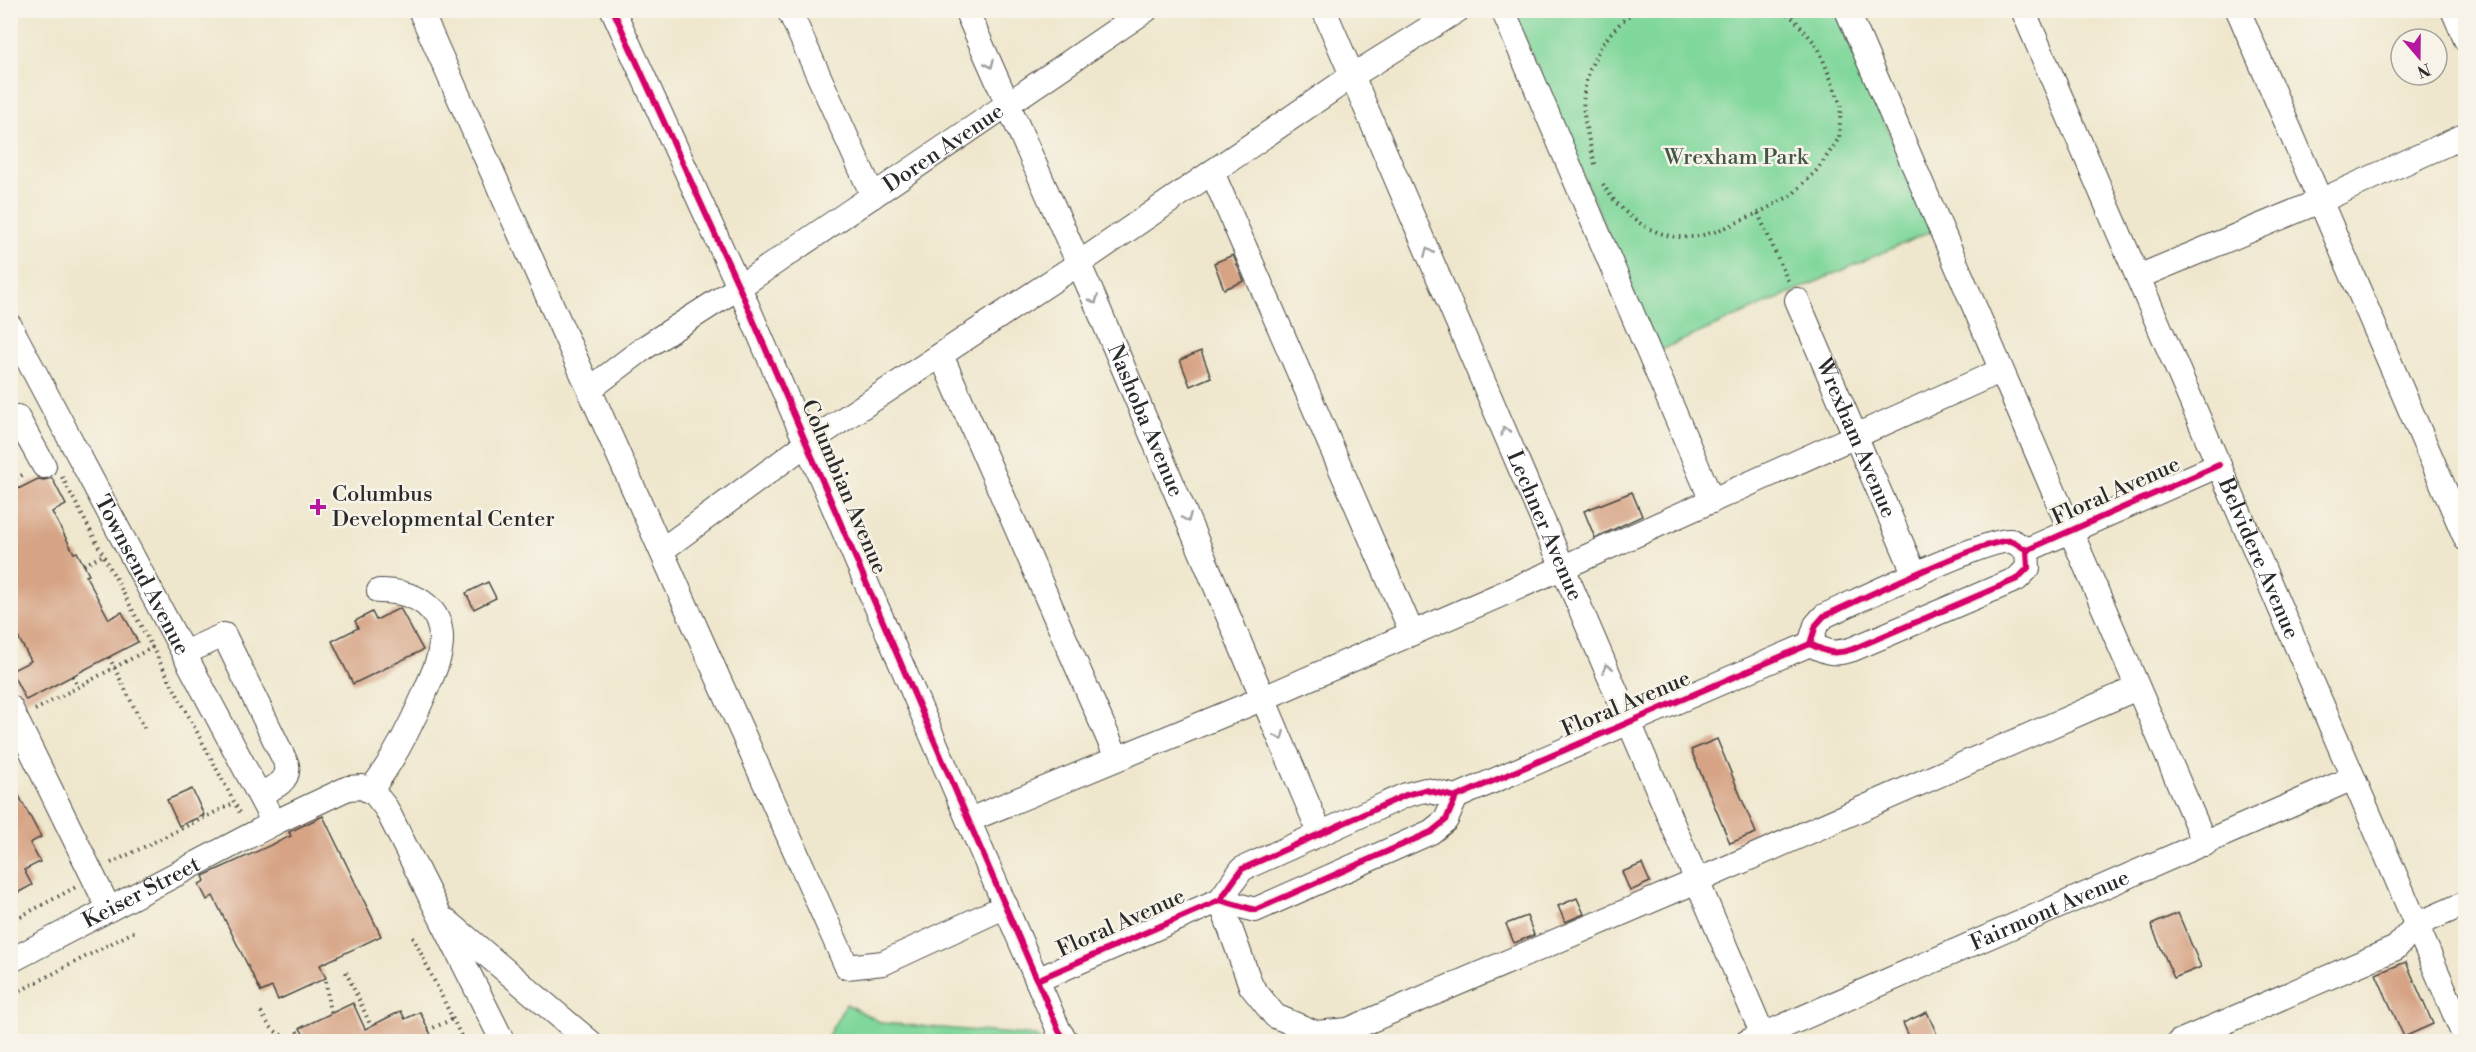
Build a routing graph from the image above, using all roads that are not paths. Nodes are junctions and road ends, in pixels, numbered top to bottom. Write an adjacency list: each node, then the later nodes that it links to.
1 (420, 10): 27 (street)
2 (613, 10): 22 (street, Columbian Avenue)
3 (789, 10): 18 (street)
4 (966, 10): 15 (street, Nashoba Avenue, one-way to 15)
5 (1146, 10): 15 (street, Doren Avenue)
6 (1324, 10): 14 (street, Lechner Avenue)
7 (1458, 10): 14 (street)
8 (1503, 10): 34 (street)
9 (1847, 10): 26 (street)
10 (2023, 10): 21 (street, Belvidere Avenue)
11 (2238, 10): 19 (street)
12 (2453, 10): 13 (street)
13 (2466, 40)
14 (1352, 76): 17 (street); 39 (street, Lechner Avenue, one-way to 14)
15 (1008, 104): 18 (street, Doren Avenue); 20 (street, Nashoba Avenue)
16 (2466, 135): 19 (street)
17 (1212, 172): 20 (street); 42 (street)
18 (873, 196): 22 (street, Doren Avenue)
19 (2320, 201): 21 (street); 36 (street)
20 (1078, 264): 25 (street); 46 (street, Nashoba Avenue, one-way to 46)
21 (2138, 277): 32 (street, Belvidere Avenue)
22 (739, 287): 27 (street, Doren Avenue); 31 (street, Columbian Avenue)
23 (1797, 300): 30 (street, Wrexham Avenue)
24 (10, 326): 28 (street, Townsend Avenue)
25 (941, 355): 31 (street); 49 (street)
26 (2000, 371): 30 (street); 35 (street)
27 (590, 389): 37 (street)
28 (49, 399): 29 (street); 43 (street, Townsend Avenue)
29 (18, 417): 33 (street)
30 (1855, 436): 34 (street); 40 (street, Wrexham Avenue)
31 (806, 444): 37 (street); 54 (street, Columbian Avenue)
32 (2219, 465): 35 (street, Floral Avenue); 50 (street, Belvidere Avenue)
33 (51, 468)
34 (1712, 501): 39 (street)
35 (2069, 532): 38 (street, Floral Avenue); 45 (street)
36 (2466, 539)
37 (662, 549): 61 (street)
38 (2027, 550): 40 (street); 44 (street)
39 (1564, 567): 42 (street); 48 (street, Lechner Avenue, one-way to 39)
40 (1915, 575): 44 (street)
41 (379, 591): 51 (street)
42 (1412, 633): 46 (street)
43 (179, 644): 52 (street, Townsend Avenue); 52 (street)
44 (1810, 644): 48 (street, Floral Avenue)
45 (2137, 688): 57 (street); 58 (street)
46 (1264, 698): 49 (street); 56 (street, Nashoba Avenue, one-way to 56)
47 (20, 710): 62 (street)
48 (1630, 722): 53 (street, Floral Avenue); 58 (street, Lechner Avenue)
49 (1118, 758): 54 (street)
50 (2352, 778): 57 (street, Fairmont Avenue); 64 (street, Belvidere Avenue)
51 (370, 791): 55 (street, Keiser Street); 63 (street)
52 (259, 794): 55 (street, Townsend Avenue)
53 (1456, 797): 56 (street, Floral Avenue); 59 (street, Floral Avenue)
54 (969, 820): 61 (street, Columbian Avenue)
55 (274, 823): 62 (street, Keiser Street)
56 (1320, 833): 59 (street, Floral Avenue)
57 (2205, 844): 67 (street, Fairmont Avenue)
58 (1697, 881): 59 (street); 67 (street, Lechner Avenue)
59 (1220, 900): 66 (street, Floral Avenue)
60 (2466, 903): 64 (street)
61 (1006, 906): 66 (street, Columbian Avenue)
62 (109, 909): 65 (street, Keiser Street)
63 (439, 914): 69 (street); 70 (street)
64 (2416, 925): 68 (street, Belvidere Avenue); 72 (street)
65 (10, 961)
66 (1037, 980): 71 (street)
67 (1759, 1039)
68 (2466, 1040)
69 (503, 1041)
70 (590, 1041)
71 (1067, 1041)
72 (2179, 1041)

